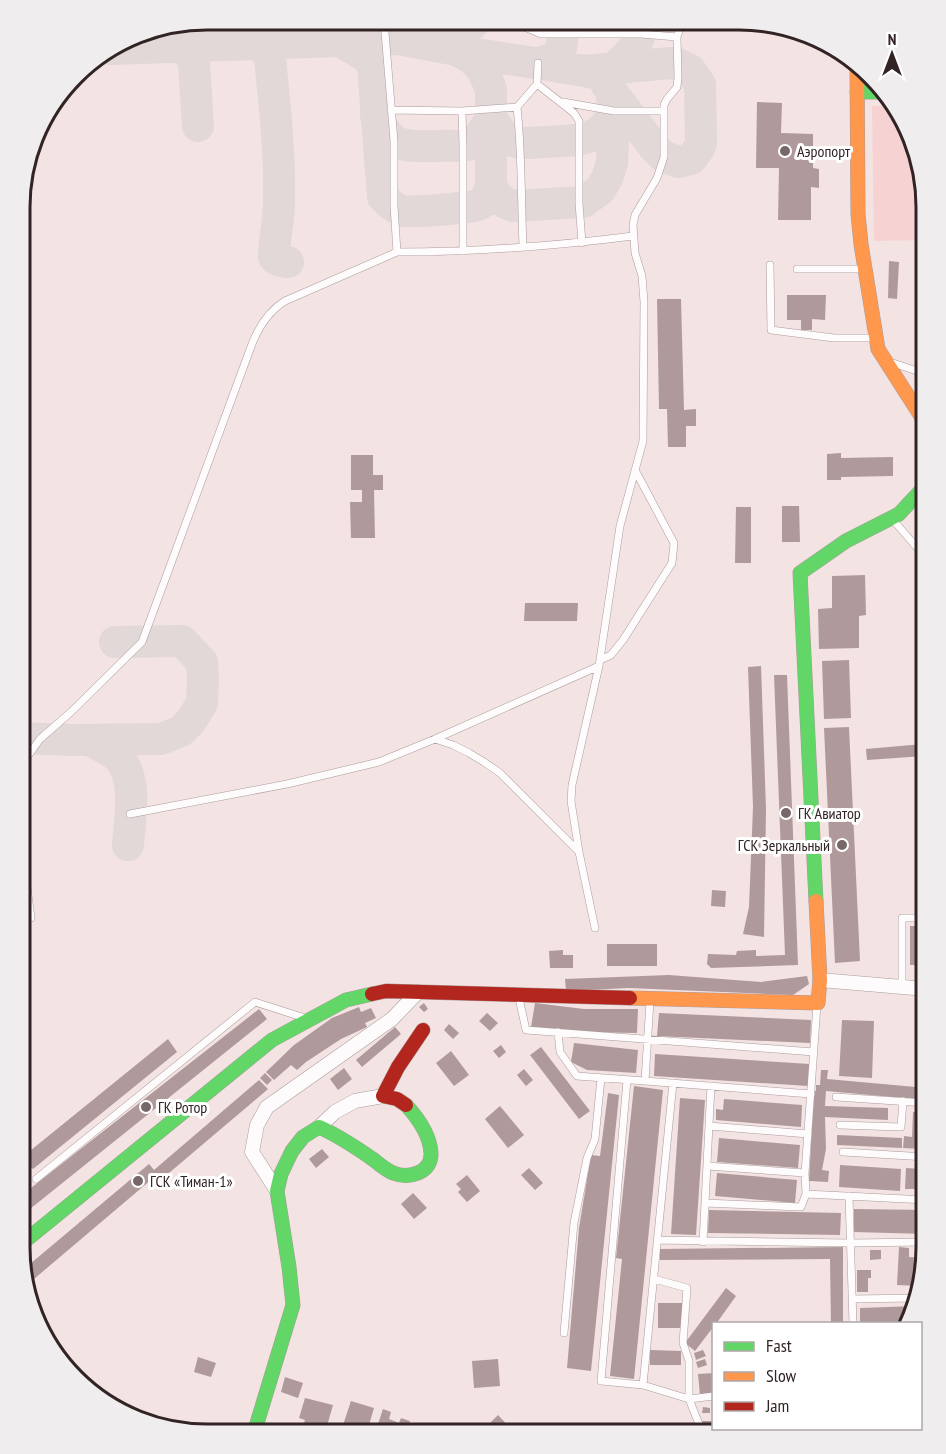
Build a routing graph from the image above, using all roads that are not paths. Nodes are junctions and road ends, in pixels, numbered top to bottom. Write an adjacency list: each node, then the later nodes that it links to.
1 (385, 30): 14 (lane)
2 (532, 30): 5 (lane)
3 (602, 30): 5 (lane)
4 (679, 30): 6 (lane)
5 (602, 34): 6 (lane)
6 (677, 37): 16 (lane)
7 (538, 63): 9 (lane)
8 (859, 77): 10 (street)
9 (537, 84): 12 (lane); 13 (lane)
10 (860, 86): 11 (street); 24 (street)
11 (870, 89)
12 (560, 101): 16 (lane); 18 (lane)
13 (517, 107): 15 (lane); 19 (lane)
14 (392, 110): 15 (lane); 21 (lane)
15 (462, 111): 20 (lane)
16 (664, 111): 17 (lane)
17 (633, 236): 18 (lane); 29 (lane)
18 (582, 243): 19 (lane)
19 (523, 247): 20 (lane)
20 (463, 251): 21 (lane)
21 (397, 252): 35 (lane)
22 (770, 265): 25 (lane)
23 (797, 269): 24 (lane)
24 (865, 269): 25 (street)
25 (876, 338): 26 (street)
26 (885, 360): 27 (lane); 28 (street)
27 (916, 371)
28 (916, 408)
29 (635, 470): 33 (lane); 33 (lane)
30 (916, 497): 31 (street)
31 (892, 518): 32 (lane); 42 (street)
32 (916, 546)
33 (599, 663): 34 (lane); 37 (lane)
34 (435, 739): 36 (lane); 37 (lane)
35 (30, 753)
36 (130, 814)
37 (579, 852): 41 (lane)
38 (30, 910): 39 (lane)
39 (31, 918)
40 (916, 918): 43 (lane)
41 (594, 928)
42 (820, 980): 43 (street); 48 (street)
43 (902, 987): 44 (street)
44 (916, 988)
45 (418, 992): 46 (street); 49 (street); 73 (street)
46 (519, 995): 47 (street); 51 (lane)
47 (650, 998): 48 (street); 52 (lane)
48 (818, 1003): 53 (lane)
49 (311, 1019): 72 (lane); 78 (street)
50 (423, 1030): 60 (street)
51 (558, 1032): 52 (lane); 54 (lane)
52 (647, 1039): 53 (lane); 56 (lane)
53 (814, 1052): 59 (lane)
54 (601, 1078): 55 (lane); 87 (lane)
55 (627, 1080): 56 (lane); 88 (lane)
56 (645, 1081): 57 (lane)
57 (673, 1083): 58 (lane); 79 (lane)
58 (711, 1086): 59 (lane); 65 (lane)
59 (811, 1094): 67 (lane)
60 (383, 1096): 66 (street); 66 (street)
61 (836, 1096): 62 (lane)
62 (903, 1101): 63 (lane); 64 (lane)
63 (916, 1102)
64 (840, 1125)
65 (709, 1126): 67 (lane); 70 (lane)
66 (319, 1127): 73 (street)
67 (808, 1134): 71 (lane)
68 (843, 1152): 69 (lane)
69 (916, 1156)
70 (707, 1166): 71 (lane); 77 (lane)
71 (805, 1173): 74 (lane)
72 (36, 1179)
73 (277, 1191): 91 (street)
74 (806, 1194): 75 (lane); 77 (lane)
75 (849, 1196): 76 (lane); 82 (lane)
76 (916, 1199)
77 (705, 1203): 80 (lane)
78 (30, 1237)
79 (657, 1240): 80 (lane); 83 (lane)
80 (703, 1242): 82 (lane)
81 (916, 1242): 82 (lane)
82 (850, 1243): 85 (lane)
83 (654, 1279): 88 (lane); 90 (lane)
84 (908, 1298): 85 (lane)
85 (852, 1299): 86 (lane)
86 (853, 1322)
87 (564, 1333)
88 (643, 1385): 90 (lane)
89 (712, 1396): 90 (lane)
90 (689, 1399): 92 (lane)
91 (257, 1424)
92 (699, 1424)

